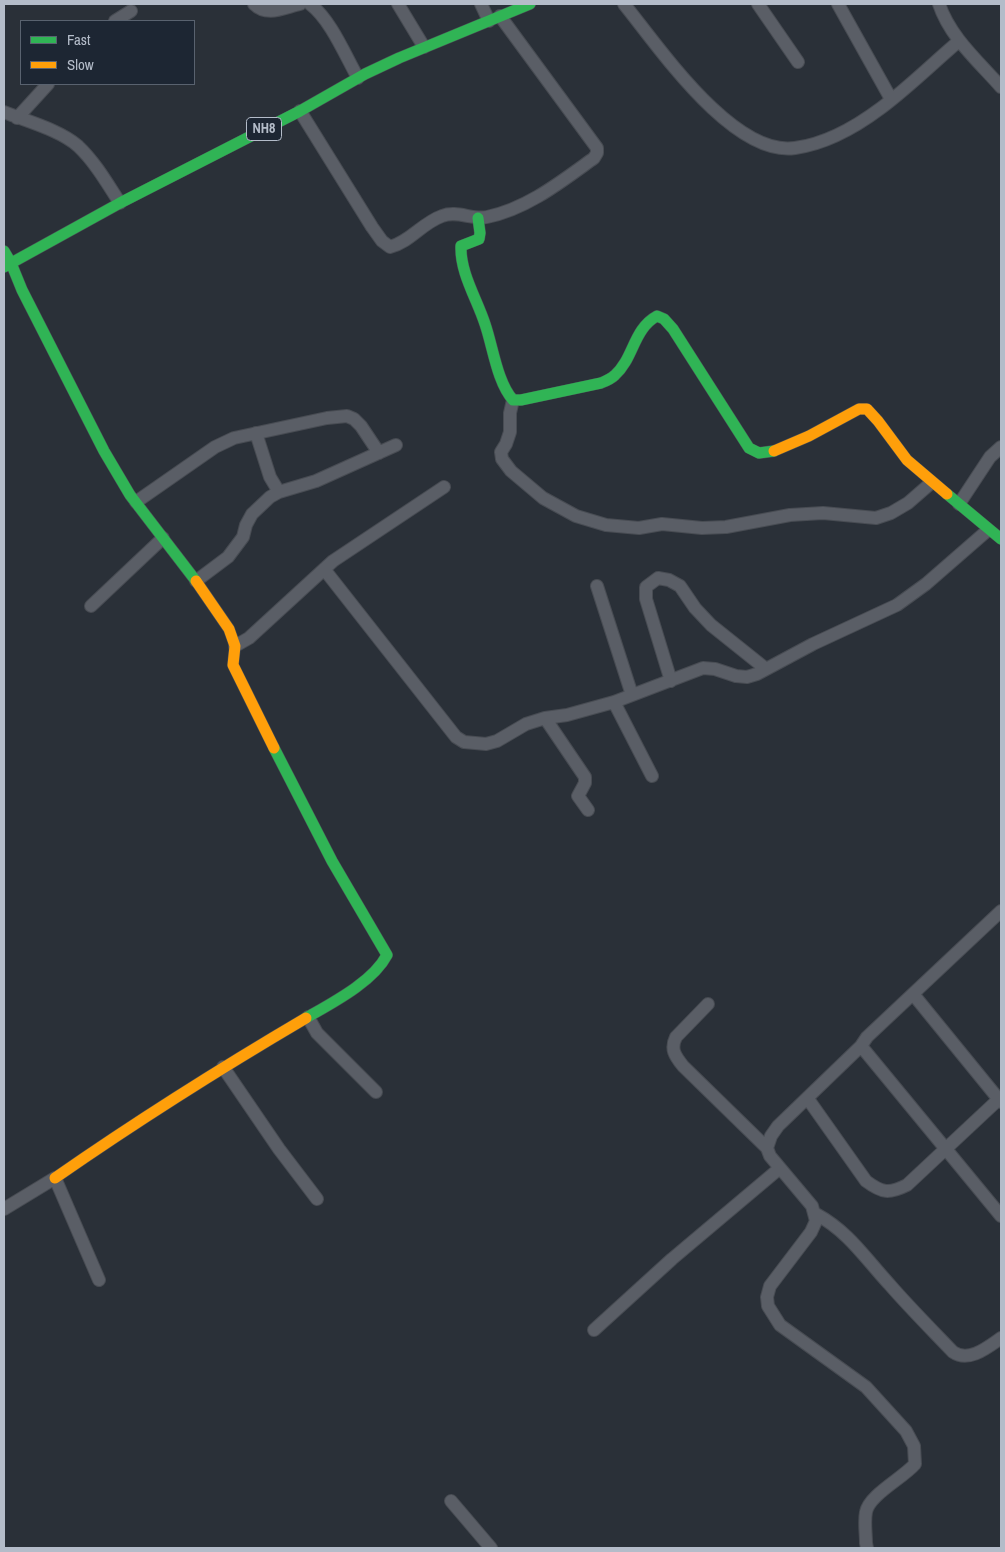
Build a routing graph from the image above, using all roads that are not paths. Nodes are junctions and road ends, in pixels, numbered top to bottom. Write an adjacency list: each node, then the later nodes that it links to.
1 (254, 4): 2 (street)
2 (300, 4)
3 (310, 4): 17 (street)
4 (398, 4): 15 (street)
5 (481, 4): 12 (street)
6 (530, 4): 12 (main road, NH8)
7 (624, 4): 20 (street)
8 (758, 4): 16 (street)
9 (838, 4): 20 (street)
10 (939, 4): 14 (street)
11 (131, 11): 13 (street)
12 (495, 18): 15 (main road, NH8); 25 (street)
13 (118, 20)
14 (959, 42): 19 (street); 20 (street)
15 (424, 47): 17 (main road, NH8)
16 (798, 62)
17 (358, 78): 21 (main road, NH8)
18 (47, 85): 23 (street)
19 (1001, 87)
20 (892, 99)
21 (300, 110): 24 (main road, NH8); 25 (street)
22 (4, 112): 23 (street)
23 (18, 118): 24 (street)
24 (120, 203): 27 (main road, NH8)
25 (478, 218): 28 (main road)
26 (4, 251): 27 (main road)
27 (8, 265): 36 (main road)
28 (513, 400): 33 (street); 33 (main road)
29 (256, 433): 32 (street); 35 (street); 36 (street)
30 (396, 446): 32 (street)
31 (1001, 447): 37 (street)
32 (378, 453): 35 (street)
33 (931, 483): 37 (main road)
34 (444, 487): 41 (street)
35 (279, 492): 42 (street)
36 (136, 502): 39 (main road)
37 (959, 504): 38 (main road)
38 (988, 530): 40 (main road); 46 (street)
39 (163, 538): 42 (main road); 44 (street)
40 (1001, 538)
41 (324, 569): 45 (street); 50 (street)
42 (196, 581): 45 (main road)
43 (597, 586): 48 (street)
44 (91, 606)
45 (235, 646): 56 (main road)
46 (766, 669): 47 (street); 47 (street)
47 (671, 681): 48 (street)
48 (632, 695): 49 (street)
49 (614, 702): 50 (street); 51 (street)
50 (545, 718): 52 (street)
51 (652, 776)
52 (588, 810)
53 (1001, 911): 54 (street)
54 (913, 994): 57 (street); 61 (street)
55 (708, 1004): 62 (street)
56 (308, 1017): 58 (main road); 59 (street)
57 (861, 1046): 60 (street); 63 (street)
58 (222, 1067): 65 (main road); 66 (street)
59 (376, 1092)
60 (808, 1099): 62 (street); 63 (street)
61 (1000, 1101): 63 (street)
62 (767, 1148): 64 (street)
63 (946, 1148): 69 (street)
64 (780, 1168): 68 (street); 71 (street)
65 (55, 1178): 67 (street); 70 (street)
66 (317, 1198)
67 (4, 1209)
68 (816, 1214): 72 (street); 75 (street)
69 (1001, 1216)
70 (99, 1280)
71 (594, 1330)
72 (1001, 1338)
73 (451, 1501): 74 (street)
74 (491, 1548)
75 (868, 1548)

